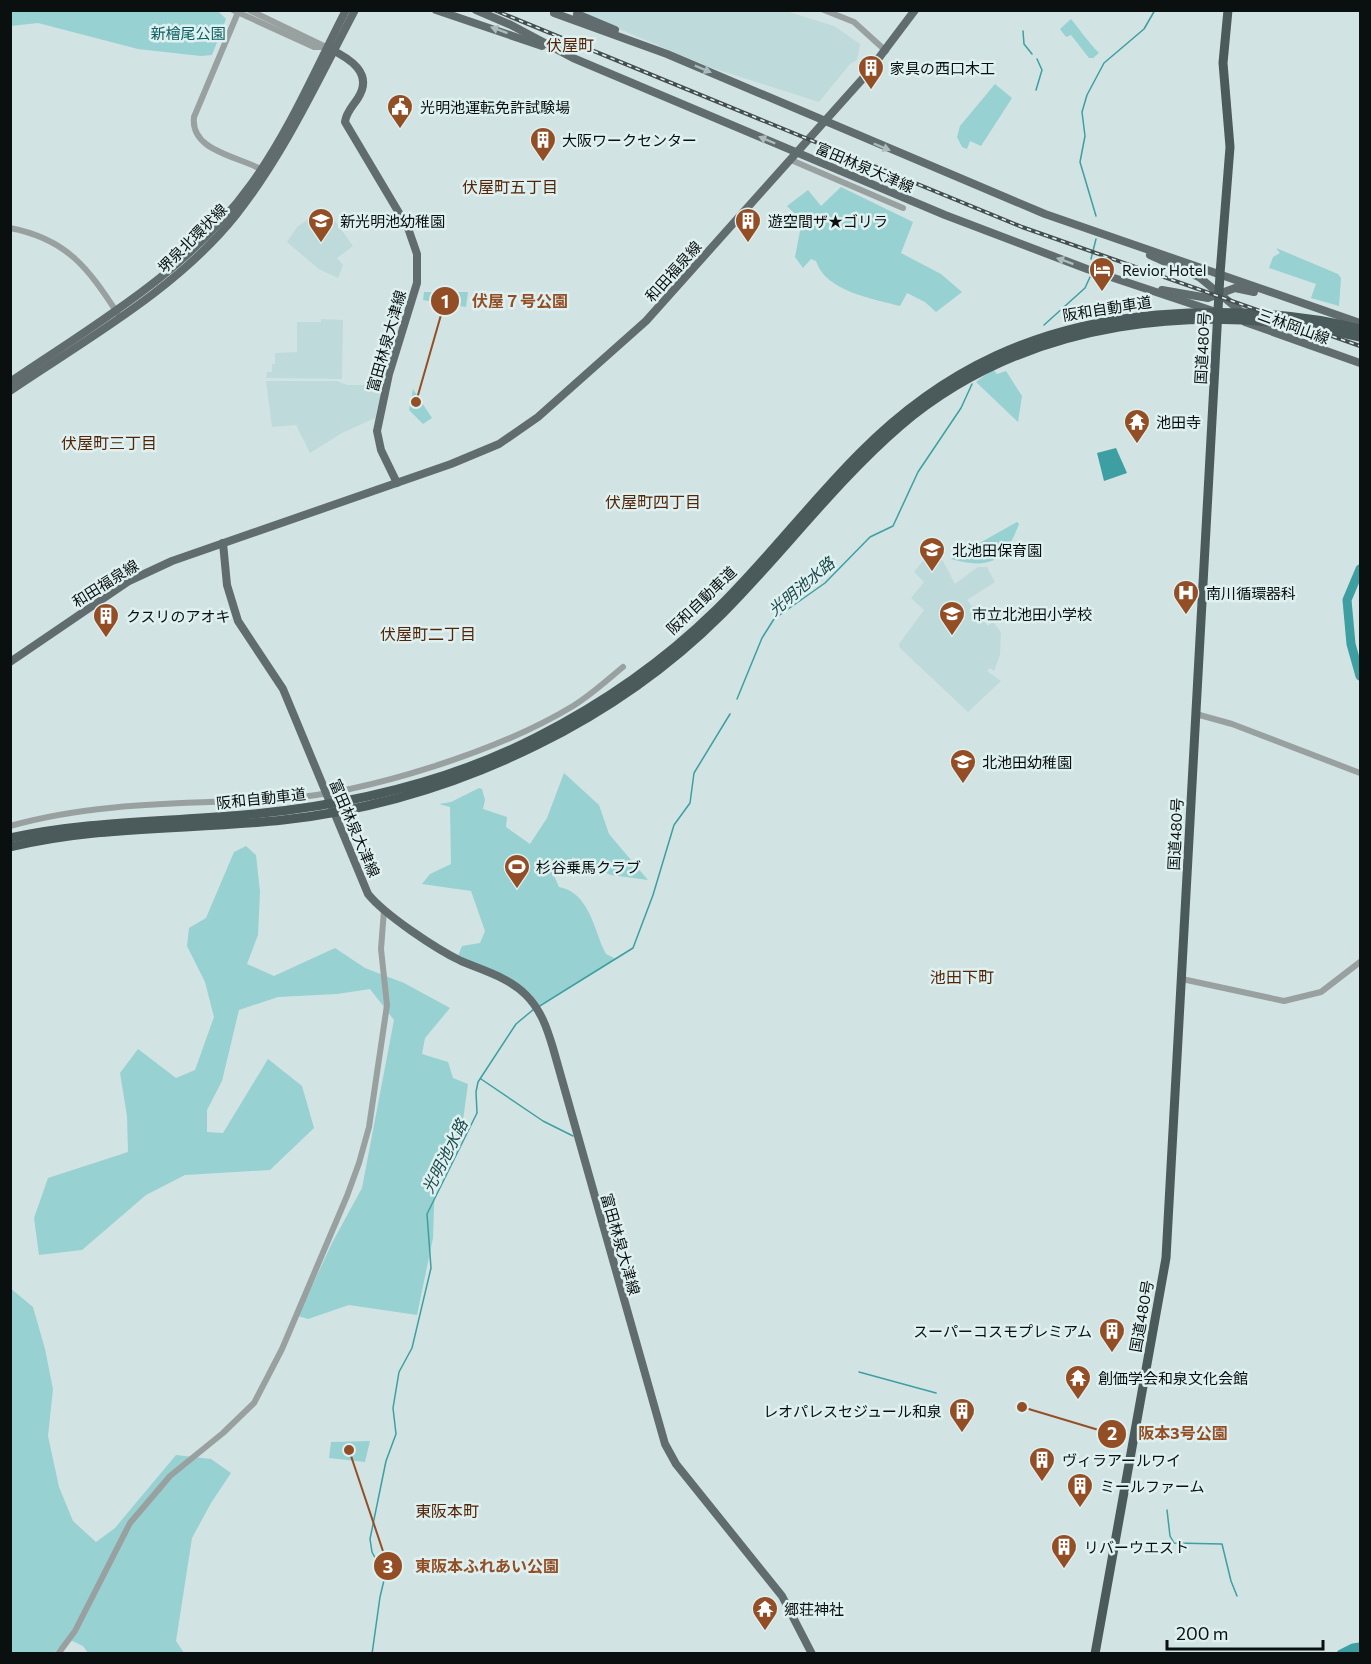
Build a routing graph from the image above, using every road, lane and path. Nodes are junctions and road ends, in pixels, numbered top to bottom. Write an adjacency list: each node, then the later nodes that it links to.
1 (249, 10): 12 (street)
2 (346, 10): 12 (main road)
3 (355, 10): 12 (main road)
4 (436, 10): 15 (main road, one-way to 4)
5 (476, 10): 15 (main road, 富田林泉大津線)
6 (824, 10): 13 (street)
7 (915, 10): 13 (main road, 和田福泉線)
8 (1228, 10): 22 (highway, 国道480号)
9 (237, 12): 12 (street); 17 (street)
10 (554, 13): 14 (main road, 富田林泉大津線)
11 (577, 14): 14 (main road)
12 (330, 49): 17 (main road, 堺泉北環状線); 38 (main road, 富田林泉大津線)
13 (886, 51): 16 (main road, 和田福泉線)
14 (668, 54): 20 (main road, 富田林泉大津線, one-way to 20)
15 (573, 58): 21 (main road, 富田林泉大津線, one-way to 15)
16 (792, 159): 18 (street); 38 (main road, 和田福泉線)
17 (264, 171): 27 (main road, 堺泉北環状線)
18 (903, 208)
19 (10, 228): 27 (street)
20 (1145, 250): 22 (main road, 富田林泉大津線); 24 (main road)
21 (1094, 271): 23 (main road); 26 (main road, 富田林泉大津線)
22 (1220, 274): 24 (highway, 国道480号); 25 (main road, 三林岡山線)
23 (1182, 294): 24 (main road); 26 (main road)
24 (1220, 295): 25 (main road); 26 (highway, 国道480号); 28 (main road)
25 (1307, 305): 29 (main road, 三林岡山線)
26 (1220, 310): 28 (main road); 32 (main road, 三林岡山線); 42 (highway, 国道480号)
27 (118, 314): 34 (main road, 堺泉北環状線); 36 (main road, 堺泉北環状線)
28 (1247, 316): 32 (main road)
29 (1360, 323)
30 (1360, 330): 35 (highway, 阪和自動車道)
31 (1360, 337): 35 (highway, 阪和自動車道)
32 (1334, 354): 33 (main road, 三林岡山線)
33 (1360, 363)
34 (10, 382)
35 (948, 385): 37 (highway, 阪和自動車道)
36 (10, 391)
37 (890, 430): 46 (highway, 阪和自動車道); 47 (highway, 阪和自動車道)
38 (397, 483): 39 (main road)
39 (223, 543): 40 (main road, 和田福泉線); 44 (main road, 富田林泉大津線)
40 (10, 662)
41 (623, 667): 44 (street)
42 (1196, 714): 43 (street); 50 (highway, 国道480号)
43 (1360, 772)
44 (326, 796): 45 (street); 48 (main road, 富田林泉大津線)
45 (10, 826)
46 (10, 838)
47 (10, 847)
48 (384, 910): 51 (street); 52 (main road, 富田林泉大津線)
49 (1360, 962): 50 (street)
50 (1182, 979): 53 (highway, 国道480号)
51 (58, 1653)
52 (812, 1653)
53 (1095, 1653)

